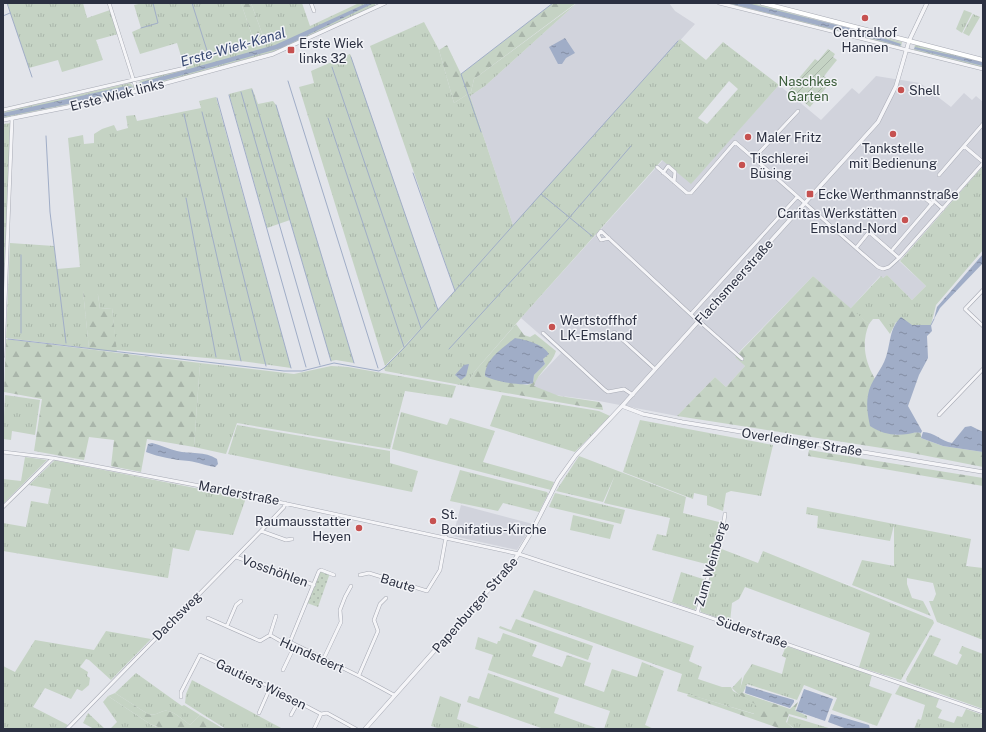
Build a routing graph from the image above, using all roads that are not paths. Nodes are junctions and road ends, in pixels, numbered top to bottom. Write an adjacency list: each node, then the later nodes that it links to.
1 (109, 3): 13 (street)
2 (311, 3): 8 (street)
3 (385, 3): 7 (street, Erste Wiek links)
4 (720, 3): 9 (street)
5 (762, 3): 9 (main road)
6 (928, 3): 9 (street, Flachsmeerstraße)
7 (380, 4): 14 (street, Erste Wiek links)
8 (314, 11)
9 (908, 46): 10 (main road); 12 (street); 28 (street, Flachsmeerstraße)
10 (983, 60)
11 (185, 68): 13 (street)
12 (983, 69)
13 (133, 81): 14 (street); 15 (street)
14 (137, 90): 17 (street, Erste Wiek links)
15 (3, 110)
16 (798, 111): 21 (street)
17 (12, 118): 18 (street, Erste Wiek links); 40 (street)
18 (3, 120)
19 (983, 124): 20 (street)
20 (964, 146): 22 (street); 25 (street)
21 (754, 158): 26 (street); 27 (street)
22 (983, 163): 29 (street)
23 (657, 167): 24 (street)
24 (664, 173): 26 (street); 26 (street)
25 (939, 175)
26 (674, 182)
27 (797, 197): 28 (street); 35 (street, Flachsmeerstraße)
28 (805, 204): 31 (street); 36 (street, Flachsmeerstraße)
29 (943, 209): 32 (street); 33 (street)
30 (609, 238): 35 (street)
31 (856, 248): 33 (street); 33 (street)
32 (894, 249)
33 (899, 258)
34 (983, 290): 37 (street)
35 (691, 314): 36 (street)
36 (699, 321): 42 (street); 43 (street, Flachsmeerstraße)
37 (983, 326)
38 (614, 332): 43 (street)
39 (542, 333): 45 (street)
40 (4, 337): 41 (street)
41 (3, 356)
42 (742, 359)
43 (655, 369): 45 (street, Flachsmeerstraße)
44 (983, 369): 48 (street)
45 (632, 395): 46 (street, Flachsmeerstraße)
46 (622, 406): 47 (street, Flachsmeerstraße); 51 (street, Overledinger Straße)
47 (615, 414): 58 (street, Papenburger Straße)
48 (939, 415)
49 (3, 452): 50 (street, Marderstraße)
50 (53, 458): 52 (street, Marderstraße); 53 (street)
51 (983, 472)
52 (285, 503): 55 (street, Dachsweg); 56 (street, Marderstraße)
53 (3, 507)
54 (725, 514): 66 (street, Zum Weinberg)
55 (261, 531): 57 (street); 59 (street, Dachsweg)
56 (446, 538): 58 (street, Marderstraße); 61 (street, Baute)
57 (292, 539)
58 (519, 554): 66 (street, Süderstraße); 77 (street, Papenburger Straße)
59 (236, 557): 62 (street, Vosshöhlen); 84 (street, Dachsweg)
60 (334, 575): 62 (street)
61 (360, 575)
62 (314, 585): 71 (street)
63 (352, 586): 73 (street)
64 (386, 598): 75 (street)
65 (241, 601): 69 (street)
66 (697, 613): 80 (street, Süderstraße)
67 (276, 616): 70 (street)
68 (208, 618): 69 (street, Hundsteert)
69 (227, 626): 70 (street, Hundsteert)
70 (270, 635): 71 (street, Hundsteert)
71 (290, 642): 72 (street, Hundsteert)
72 (295, 645): 73 (street, Hundsteert); 74 (street)
73 (324, 658): 75 (street, Hundsteert)
74 (283, 670)
75 (359, 675): 77 (street, Hundsteert)
76 (270, 688): 78 (street, Gautiers Wiesen); 79 (street, Gautiers Wiesen); 81 (street)
77 (394, 695): 87 (street, Papenburger Straße)
78 (181, 697)
79 (298, 702): 82 (street, Gautiers Wiesen); 83 (street)
80 (983, 712)
81 (259, 713)
82 (321, 714): 85 (street, Gautiers Wiesen); 86 (street, Gautiers Wiesen)
83 (291, 715)
84 (67, 729)
85 (314, 729)
86 (356, 729)
87 (365, 729)

